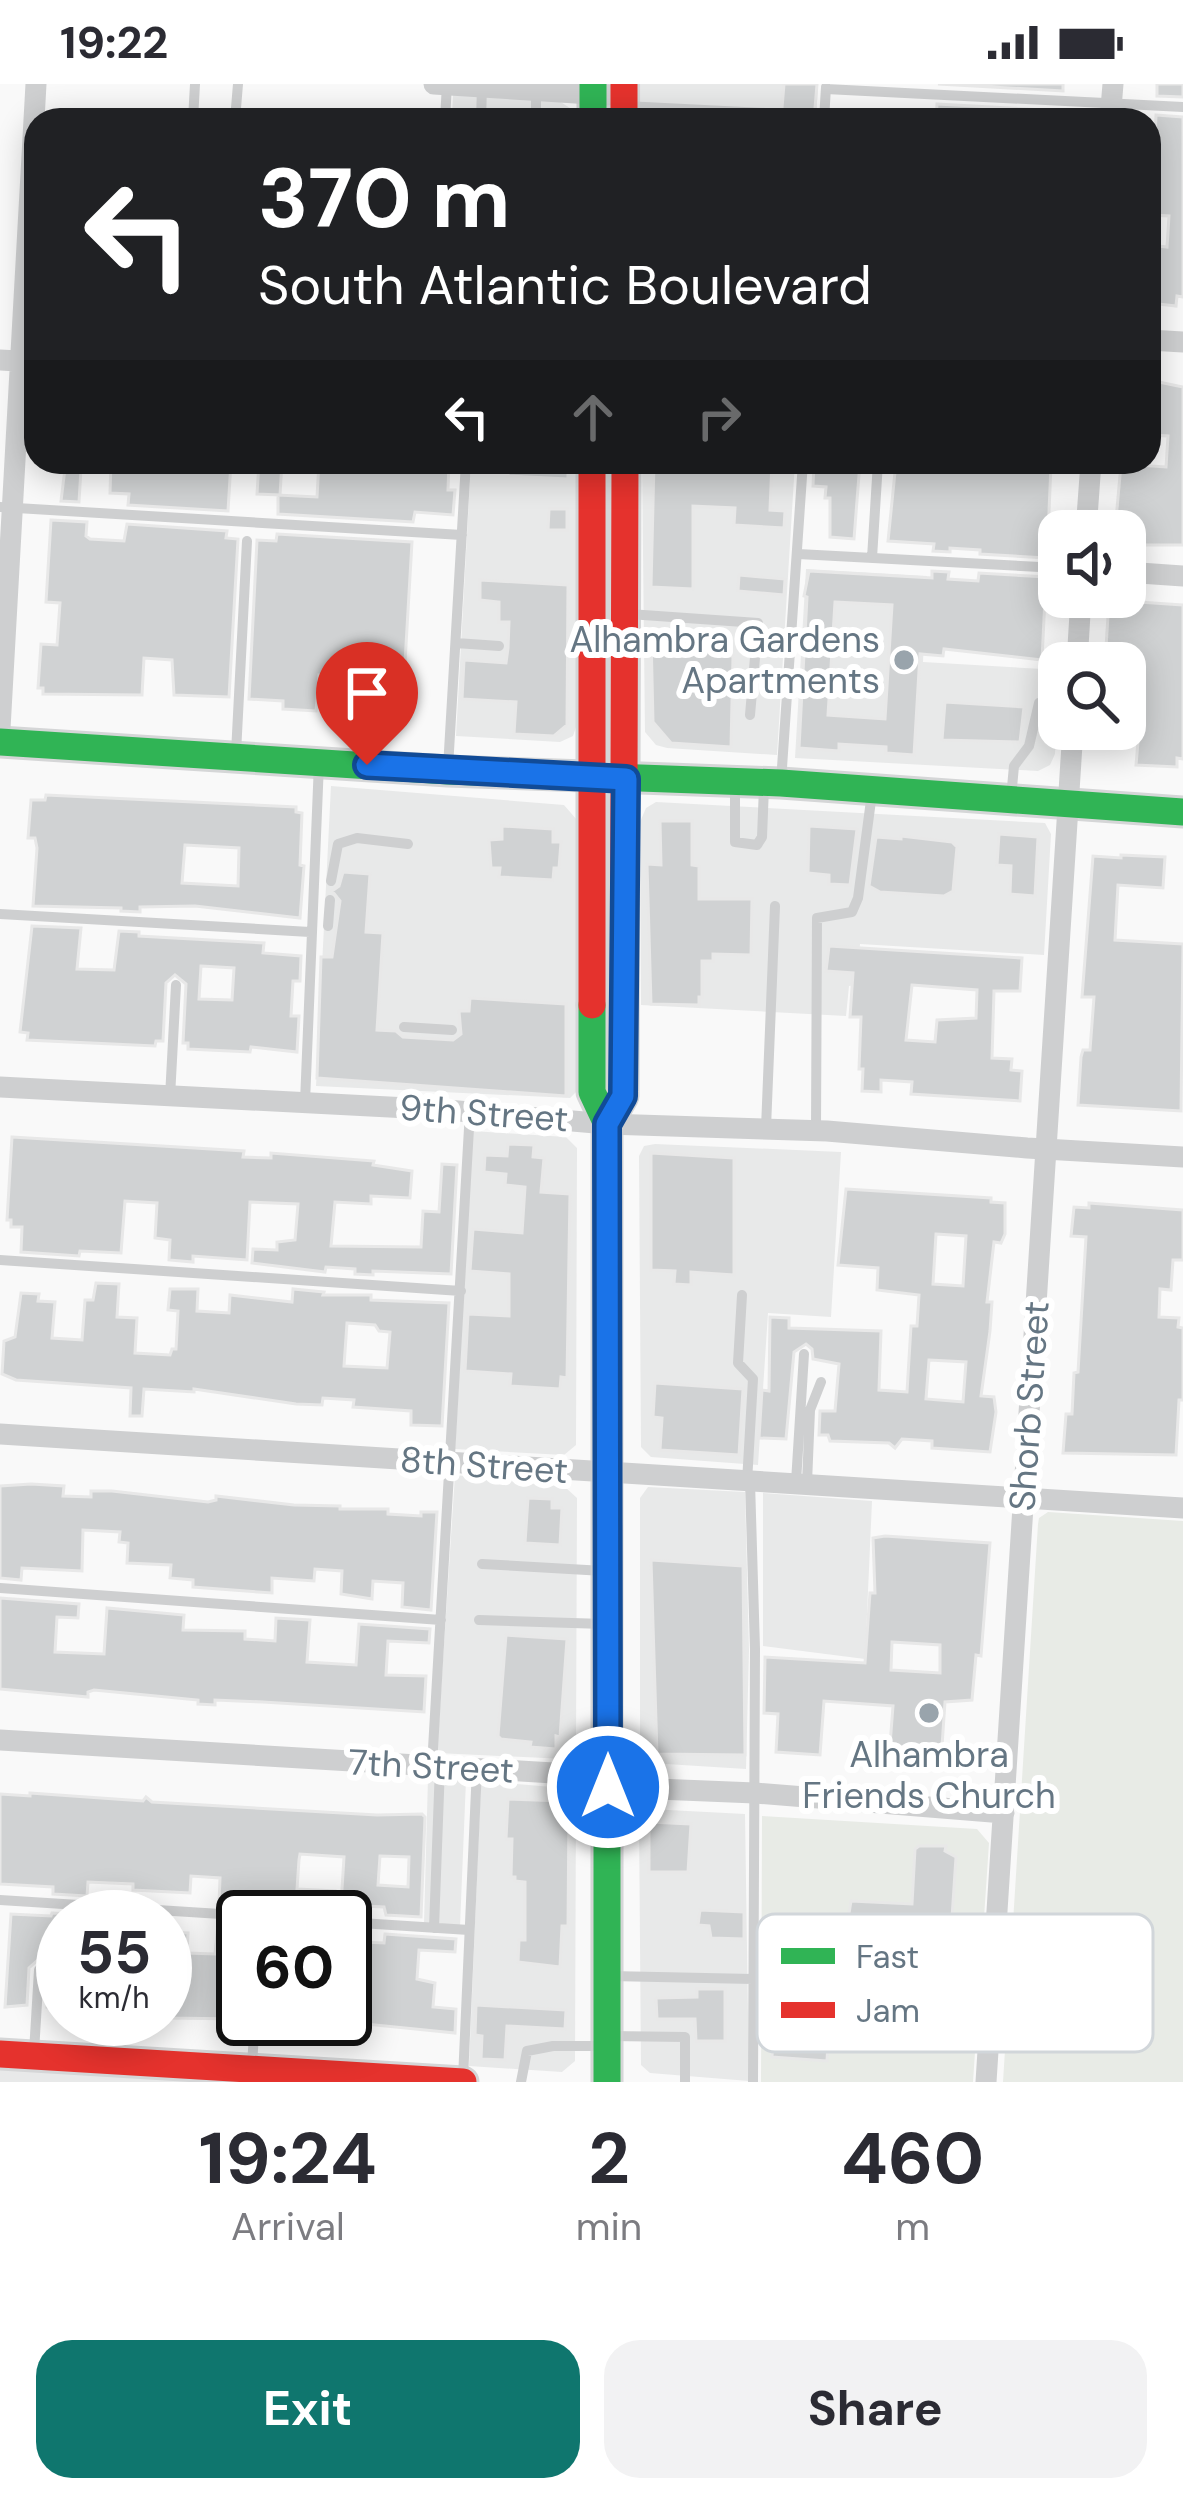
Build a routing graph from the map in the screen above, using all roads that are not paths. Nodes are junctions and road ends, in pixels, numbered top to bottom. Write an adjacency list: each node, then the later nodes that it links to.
1 (434, 84): 2 (street)
2 (447, 84): 3 (street)
3 (482, 86): 5 (street)
4 (826, 86): 8 (lane)
5 (536, 87): 6 (street)
6 (592, 99): 7 (street)
7 (624, 101): 10 (lane)
8 (1112, 102): 9 (lane)
9 (1183, 107)
10 (706, 108)
11 (24, 284): 12 (street)
12 (19, 361): 19 (street)
13 (465, 474): 21 (lane)
14 (592, 474): 39 (main road)
15 (625, 474): 28 (main road)
16 (802, 474): 23 (lane)
17 (877, 474): 24 (lane)
18 (1089, 474): 20 (street)
19 (6, 508): 21 (lane); 33 (street)
20 (1087, 510)
21 (462, 535): 29 (lane)
22 (247, 541): 36 (lane)
23 (798, 554): 24 (lane); 42 (lane)
24 (872, 558): 25 (lane)
25 (1038, 567)
26 (1146, 573): 27 (street)
27 (1183, 576)
28 (626, 614): 32 (lane); 40 (main road)
29 (456, 644): 30 (lane); 38 (lane)
30 (499, 646)
31 (1038, 705): 44 (lane)
32 (750, 715)
33 (0, 729)
34 (0, 742): 36 (main road)
35 (1071, 750): 45 (street, Shorb Street)
36 (236, 756): 37 (main road)
37 (319, 761): 38 (main road); 53 (lane)
38 (448, 771): 39 (main road)
39 (592, 778): 40 (main road); 61 (main road)
40 (626, 779): 41 (main road); 61 (main road)
41 (735, 783): 42 (main road); 42 (lane)
42 (772, 783): 43 (main road)
43 (872, 790): 44 (main road); 63 (lane)
44 (1010, 801): 45 (main road)
45 (1067, 805): 46 (main road); 64 (street, Shorb Street)
46 (1183, 812)
47 (408, 844): 48 (lane)
48 (331, 881)
49 (330, 900): 52 (lane)
50 (775, 906): 62 (lane)
51 (0, 914): 53 (lane)
52 (328, 926)
53 (310, 932): 59 (lane)
54 (176, 985): 58 (lane)
55 (404, 1027): 56 (lane)
56 (452, 1030)
57 (0, 1087): 58 (street, 9th Street)
58 (170, 1096): 59 (street, 9th Street)
59 (304, 1102): 60 (street, 9th Street)
60 (470, 1112): 61 (street, 9th Street); 67 (lane)
61 (607, 1124): 62 (street, 9th Street); 73 (main road)
62 (766, 1127): 63 (street, 9th Street)
63 (816, 1130): 64 (street, 9th Street)
64 (1046, 1149): 65 (street, 9th Street); 76 (street, Shorb Street)
65 (1183, 1157)
66 (0, 1260): 67 (lane)
67 (461, 1291): 72 (lane)
68 (742, 1295): 74 (lane)
69 (804, 1354): 75 (lane)
70 (821, 1382): 75 (lane)
71 (0, 1434): 72 (street, 8th Street)
72 (450, 1463): 73 (street, 8th Street); 81 (lane)
73 (607, 1472): 74 (street, 8th Street); 79 (main road)
74 (749, 1482): 75 (street, 8th Street); 88 (lane)
75 (801, 1483): 76 (street, 8th Street)
76 (1023, 1497): 77 (street, 8th Street); 89 (street, Shorb Street)
77 (1183, 1508)
78 (482, 1564): 79 (lane)
79 (607, 1571): 83 (main road)
80 (0, 1588): 81 (lane)
81 (441, 1620): 85 (lane)
82 (478, 1620): 83 (lane)
83 (608, 1624): 87 (main road)
84 (0, 1740): 85 (street, 7th Street)
85 (436, 1766): 86 (street, 7th Street); 94 (lane)
86 (477, 1768): 87 (street, 7th Street); 95 (lane)
87 (608, 1787): 88 (street, 7th Street); 96 (main road)
88 (755, 1793): 89 (street, 7th Street); 97 (lane)
89 (1004, 1814): 92 (street, Shorb Street)
90 (0, 1900): 91 (lane)
91 (216, 1914)
92 (997, 1914)
93 (372, 1924): 94 (lane)
94 (434, 1928): 95 (lane)
95 (470, 1930): 105 (lane)
96 (607, 1976): 97 (lane); 99 (main road)
97 (753, 1979): 109 (lane)
98 (36, 2022): 103 (lane)
99 (607, 2041): 106 (lane); 107 (main road); 108 (lane)
100 (253, 2046): 104 (lane)
101 (988, 2052): 110 (street, Shorb Street)
102 (0, 2054): 103 (main road)
103 (34, 2056): 104 (main road)
104 (251, 2068): 105 (main road)
105 (463, 2082)
106 (521, 2082)
107 (607, 2082)
108 (685, 2082)
109 (753, 2082)
110 (986, 2082)

